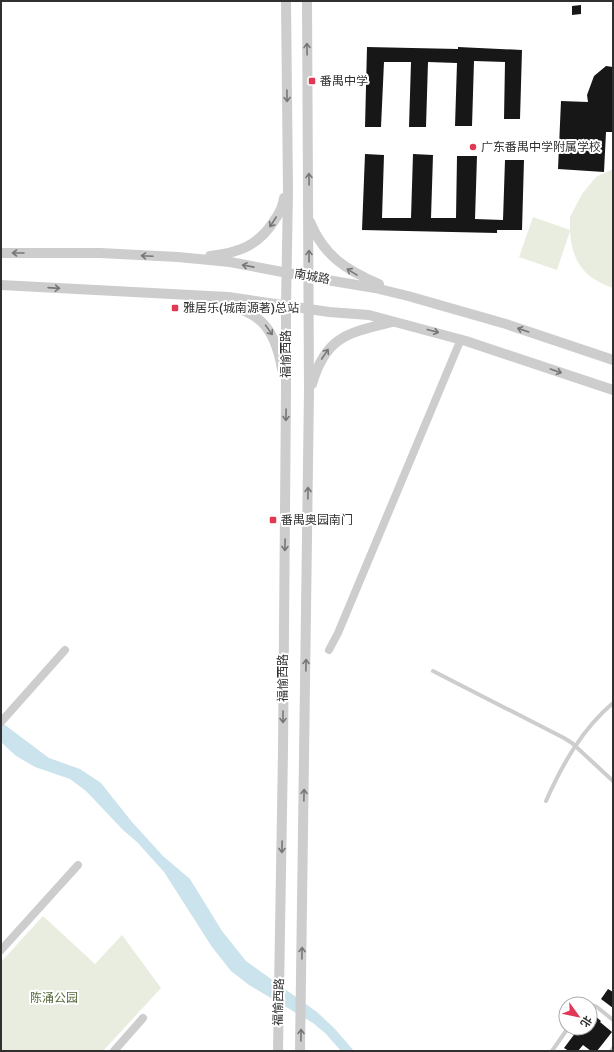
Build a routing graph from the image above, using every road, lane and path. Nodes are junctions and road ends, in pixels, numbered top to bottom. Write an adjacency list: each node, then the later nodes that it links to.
1 (286, 1): 3 (street, one-way to 3)
2 (307, 1): 4 (street, one-way to 2)
3 (288, 172): 6 (street, one-way to 6); 7 (street, 福愉西路)
4 (309, 218): 8 (street, 福愉西路, one-way to 4); 10 (street, one-way to 4)
5 (1, 253): 6 (street, 南城路, one-way to 5)
6 (186, 258): 7 (street, 南城路, one-way to 6)
7 (287, 273): 8 (street, 南城路); 12 (street, 福愉西路)
8 (309, 277): 10 (street, 南城路); 13 (street, 福愉西路)
9 (1, 285): 11 (street, one-way to 11)
10 (400, 294): 16 (street, 南城路, one-way to 10)
11 (197, 296): 12 (street); 17 (street, one-way to 17)
12 (286, 306): 13 (street); 17 (street, 福愉西路)
13 (309, 309): 14 (street); 19 (street, 福愉西路)
14 (395, 321): 15 (street, one-way to 15); 19 (street, one-way to 14)
15 (461, 339): 18 (street, one-way to 18); 21 (street)
16 (613, 360)
17 (286, 390): 36 (street, 福愉西路, one-way to 36)
18 (613, 390)
19 (308, 418): 37 (street, 福愉西路, one-way to 19)
20 (65, 650): 24 (street)
21 (329, 650)
22 (433, 671): 25 (lane)
23 (613, 703): 25 (lane)
24 (1, 722)
25 (575, 746): 26 (lane); 27 (lane)
26 (613, 781)
27 (546, 801)
28 (78, 865): 29 (street)
29 (1, 950)
30 (598, 1008): 32 (lane)
31 (144, 1018): 35 (street)
32 (613, 1020)
33 (562, 1036): 38 (lane)
34 (613, 1048): 39 (lane)
35 (114, 1051)
36 (278, 1051)
37 (300, 1051)
38 (552, 1051)
39 (610, 1051)

